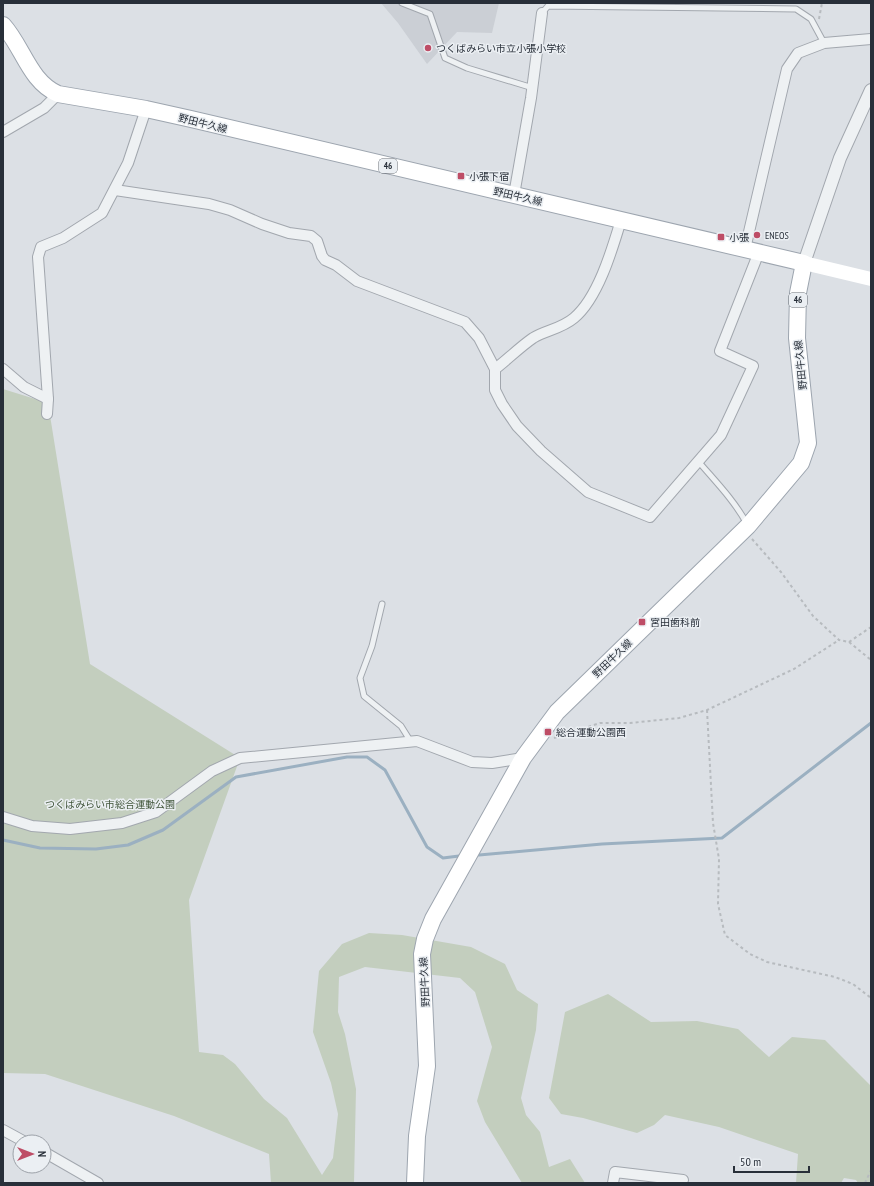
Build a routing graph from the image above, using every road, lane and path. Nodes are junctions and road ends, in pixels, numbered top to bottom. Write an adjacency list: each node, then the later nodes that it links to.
1 (402, 3): 9 (lane)
2 (822, 3): 6 (path)
3 (602, 5): 4 (lane); 6 (lane)
4 (542, 13): 9 (street)
5 (3, 25): 11 (main road, 野田牛久線 / 46)
6 (816, 28): 8 (lane)
7 (871, 39): 8 (street)
8 (824, 43): 17 (street)
9 (533, 88): 15 (street)
10 (871, 90): 18 (street)
11 (58, 94): 12 (main road, 野田牛久線 / 46); 13 (street)
12 (146, 110): 14 (street); 15 (main road, 野田牛久線 / 46)
13 (3, 132)
14 (115, 190): 21 (street); 22 (street)
15 (514, 195): 16 (main road, 野田牛久線 / 46)
16 (621, 220): 17 (main road, 野田牛久線 / 46); 21 (street)
17 (752, 251): 18 (main road, 野田牛久線 / 46); 24 (street)
18 (804, 263): 19 (main road); 25 (main road, 野田牛久線 / 46)
19 (871, 279)
20 (3, 369): 22 (street)
21 (495, 370): 24 (street)
22 (48, 399): 23 (street)
23 (47, 414)
24 (698, 461): 25 (lane)
25 (746, 528): 28 (path); 32 (main road, 野田牛久線 / 46)
26 (382, 604): 33 (lane)
27 (871, 627): 29 (path)
28 (839, 640): 29 (path); 31 (path)
29 (849, 642): 30 (path)
30 (871, 660)
31 (707, 710): 32 (path); 36 (path)
32 (535, 739): 34 (main road, 野田牛久線 / 46)
33 (411, 742): 34 (street); 35 (street)
34 (523, 758): 43 (main road, 野田牛久線 / 46)
35 (3, 817)
36 (871, 998)
37 (3, 1130): 38 (street)
38 (12, 1135)
39 (52, 1157): 42 (street)
40 (871, 1170): 45 (path)
41 (683, 1180): 44 (street)
42 (98, 1183)
43 (415, 1183)
44 (613, 1183)
45 (865, 1183)

